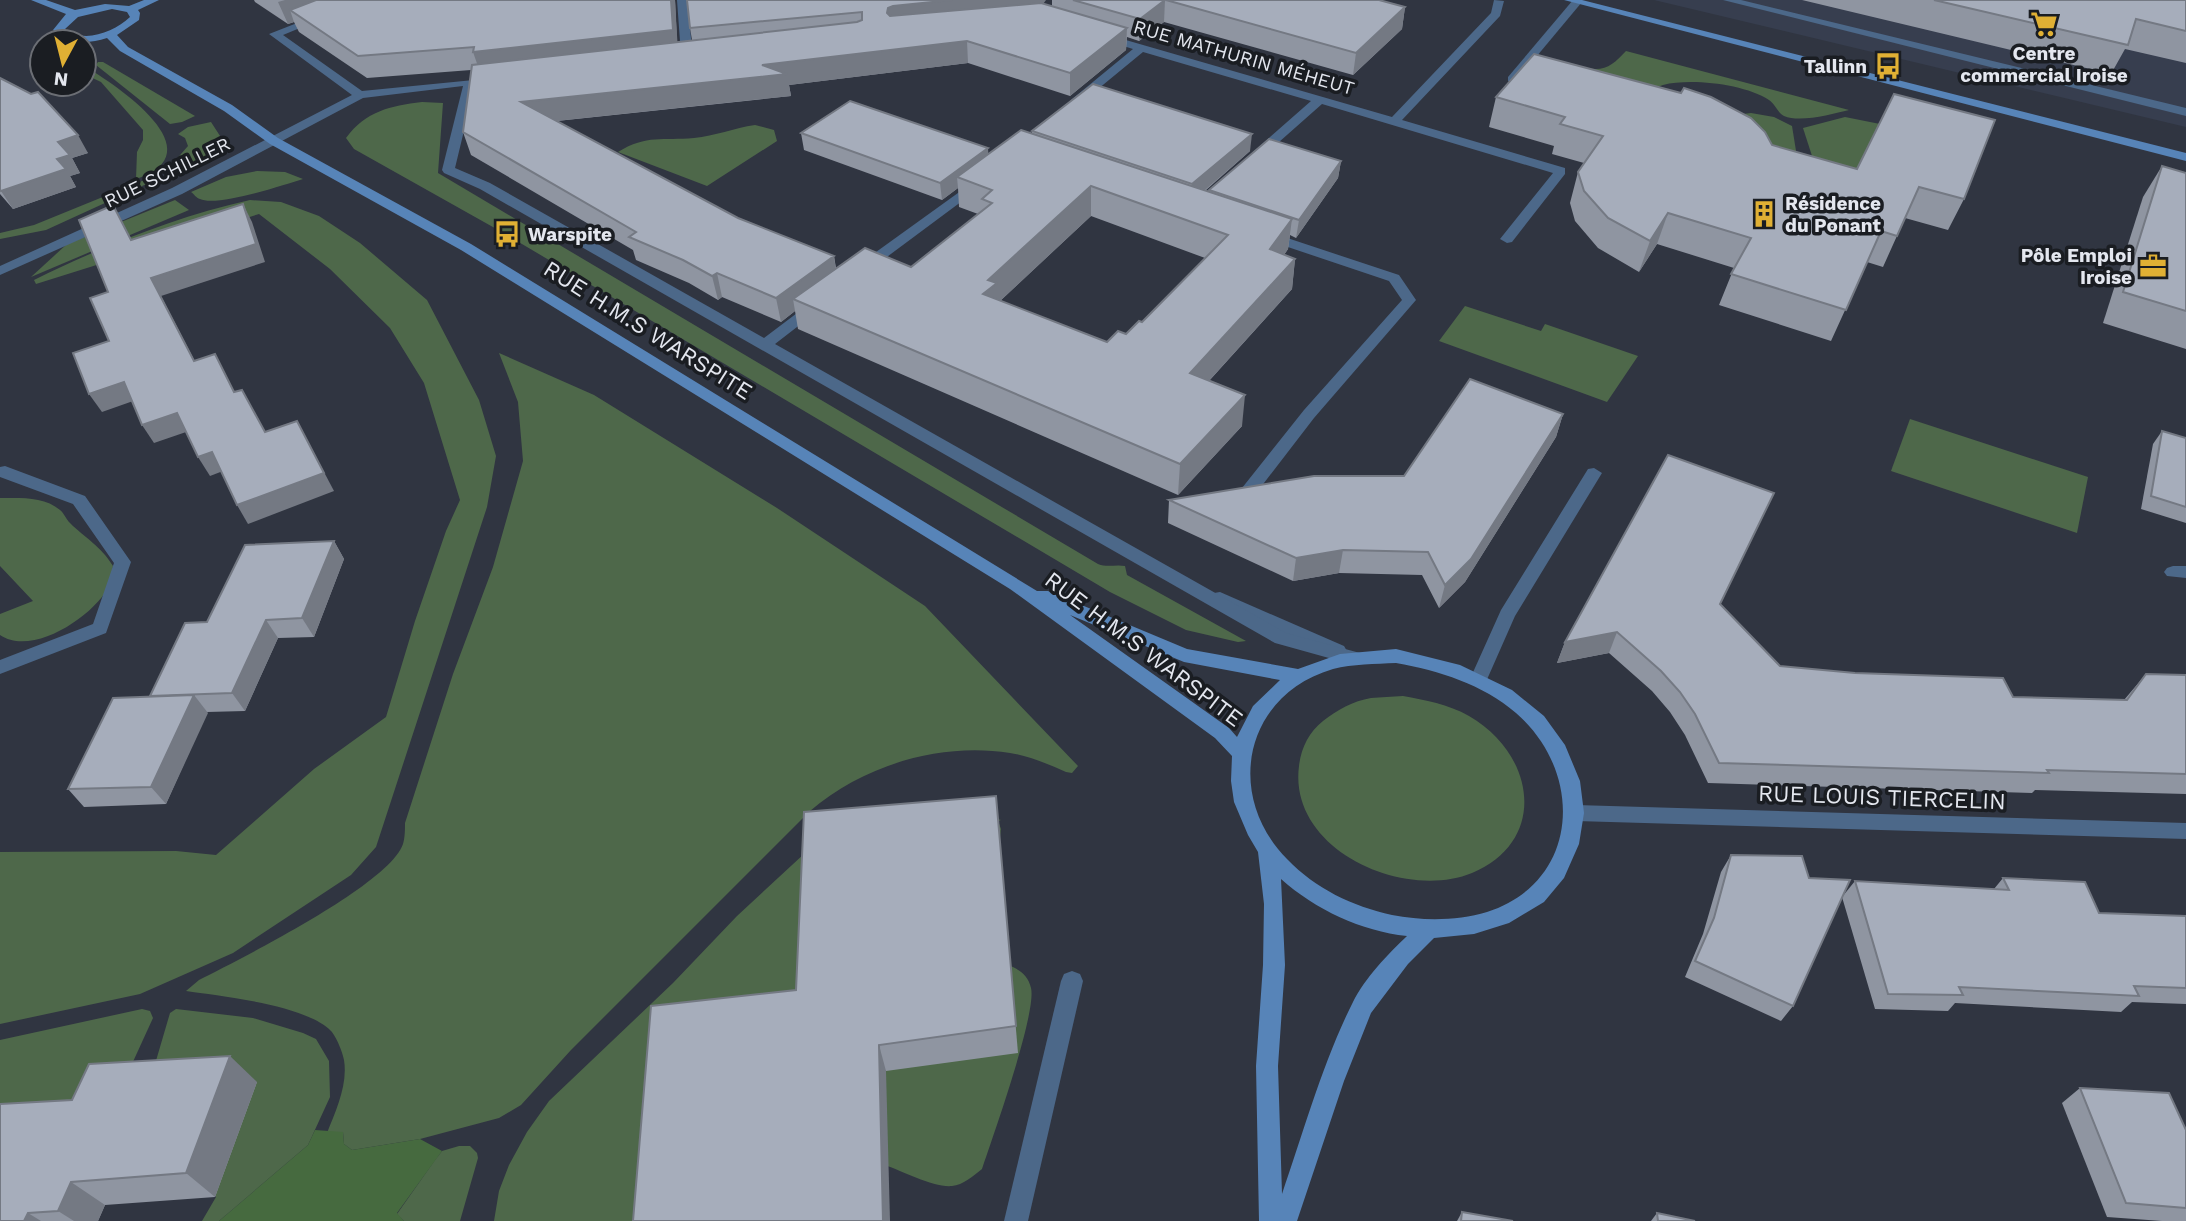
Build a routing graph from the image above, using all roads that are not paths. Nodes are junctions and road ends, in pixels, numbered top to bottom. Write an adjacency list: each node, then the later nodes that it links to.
1 (36, 0): 9 (street)
2 (154, 0): 7 (street)
3 (682, 0): 13 (street)
4 (1728, 0): 20 (street)
5 (1499, 1): 21 (street)
6 (1573, 1): 15 (street); 23 (street)
7 (130, 9): 9 (street); 11 (street)
8 (334, 13): 17 (street)
9 (76, 14): 11 (street)
10 (1092, 33): 12 (street, RUE MATHURIN MÉHEUT)
11 (109, 34): 22 (street, RUE H.M.S WARSPITE)
12 (1142, 47): 18 (street, RUE MATHURIN MÉHEUT); 19 (street)
13 (700, 56)
14 (495, 79): 16 (street)
15 (1511, 79)
16 (470, 82): 17 (street); 31 (street)
17 (360, 95): 22 (street, RUE SCHILLER)
18 (1321, 99): 21 (street, RUE MATHURIN MÉHEUT); 24 (street)
19 (1070, 105)
20 (2186, 112)
21 (1395, 121): 27 (street, RUE MATHURIN MÉHEUT)
22 (274, 141): 28 (street, RUE SCHILLER); 35 (street, RUE H.M.S WARSPITE)
23 (2186, 157)
24 (1243, 168)
25 (988, 175): 29 (street)
26 (1255, 231): 34 (street)
27 (1507, 239)
28 (0, 271)
29 (850, 278)
30 (829, 295): 31 (street)
31 (766, 344): 36 (street)
32 (0, 472): 37 (street)
33 (1594, 473): 39 (street)
34 (1248, 492)
35 (1016, 585): 38 (street, RUE H.M.S WARSPITE); 40 (street, RUE H.M.S WARSPITE)
36 (1354, 658): 38 (street); 39 (street)
37 (0, 667)
38 (1298, 676): 40 (street)
39 (1479, 679): 41 (street)
40 (1241, 753): 43 (street)
41 (1576, 813): 42 (street, RUE LOUIS TIERCELIN); 44 (street)
42 (2186, 831)
43 (1268, 853): 44 (street); 47 (street)
44 (1428, 930): 48 (street)
45 (1072, 981): 46 (street)
46 (1016, 1221)
47 (1271, 1221)
48 (1285, 1221)

